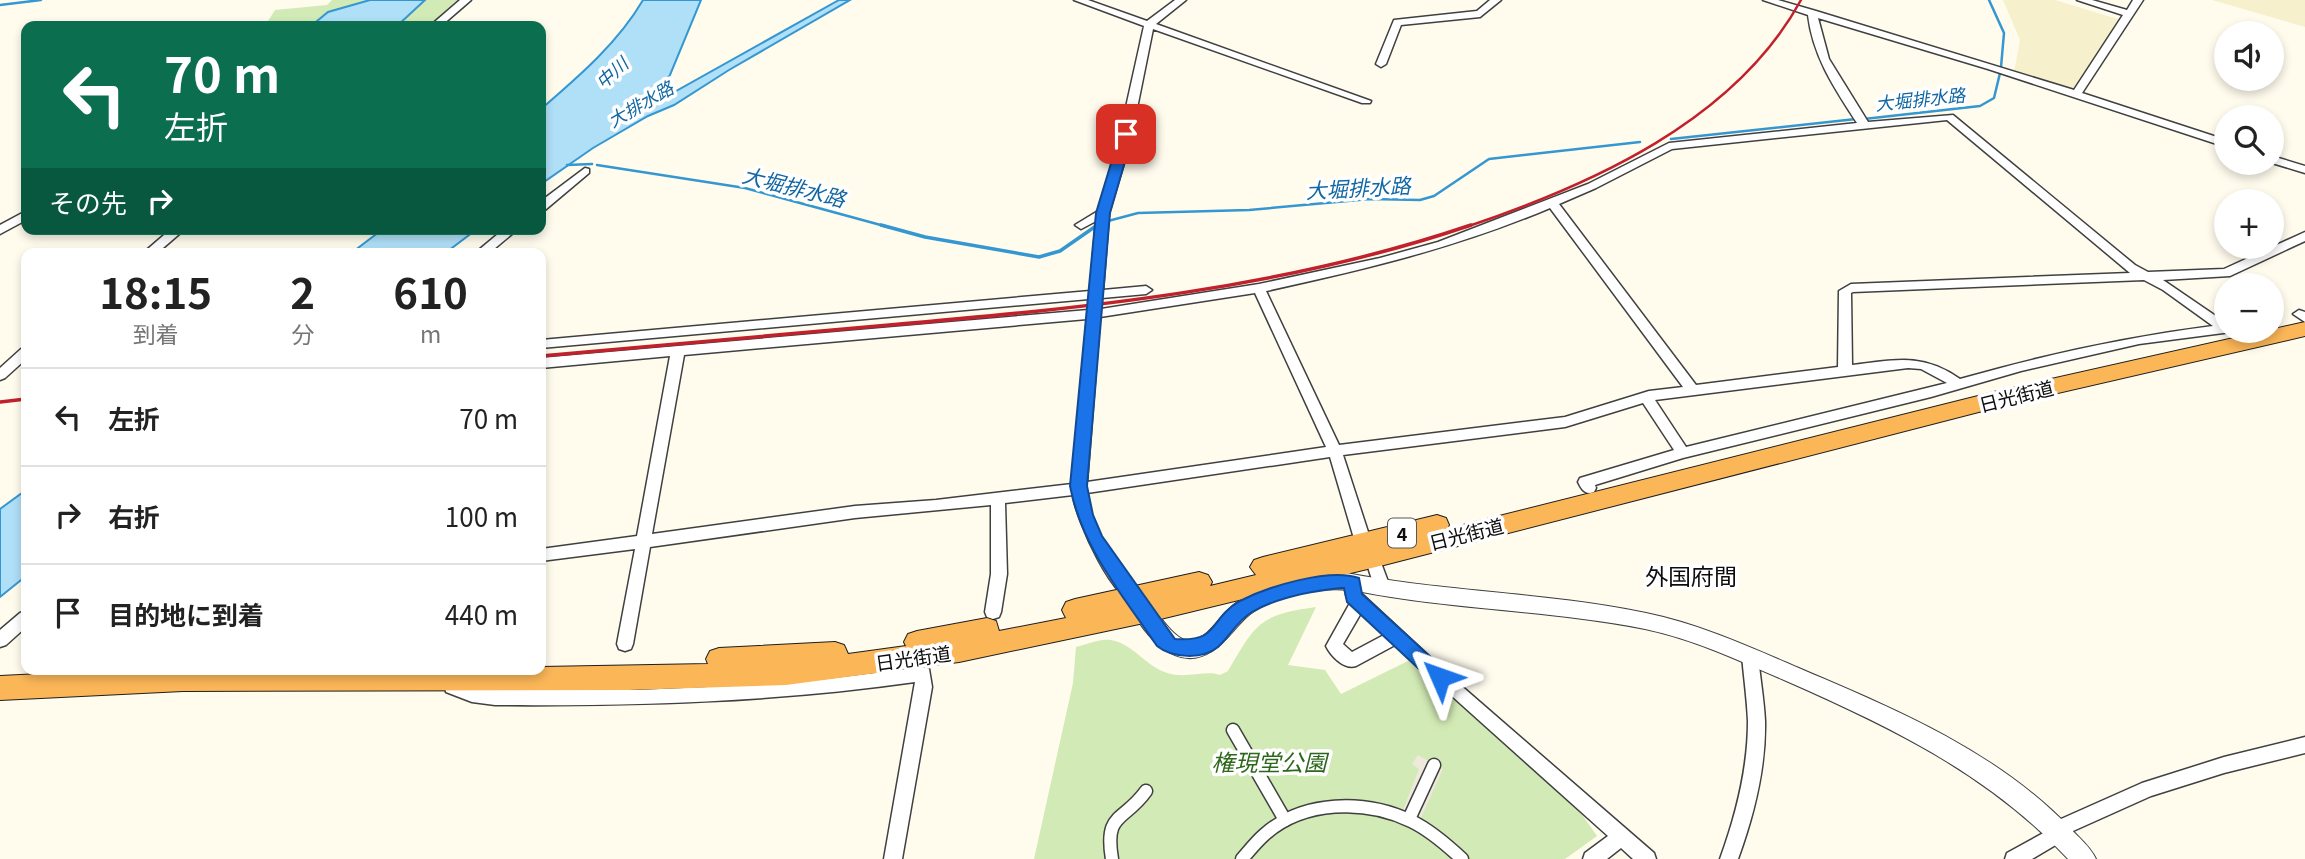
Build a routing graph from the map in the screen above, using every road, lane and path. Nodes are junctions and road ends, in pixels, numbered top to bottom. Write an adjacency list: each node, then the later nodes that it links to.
1 (466, 0): 11 (street)
2 (1079, 0): 12 (street)
3 (1181, 0): 12 (street)
4 (1496, 0): 13 (street)
5 (1768, 0): 9 (street)
6 (1816, 0): 9 (street)
7 (2082, 0): 10 (street)
8 (2135, 1): 10 (street)
9 (1811, 12): 14 (street); 16 (street)
10 (2129, 14): 14 (street)
11 (441, 21)
12 (1149, 24): 15 (street); 23 (street)
13 (1381, 64)
14 (2076, 95): 17 (street)
15 (1366, 101)
16 (1864, 125): 22 (street); 32 (street)
17 (2214, 140)
18 (2284, 163): 19 (street)
19 (2305, 170)
20 (585, 171): 21 (street)
21 (546, 203)
22 (1552, 203): 33 (street); 49 (street)
23 (1103, 213): 25 (street); 35 (street)
24 (21, 218): 26 (street)
25 (1081, 225)
26 (0, 230)
27 (172, 235): 30 (street)
28 (504, 235): 31 (street)
29 (2305, 236): 32 (street)
30 (155, 248)
31 (488, 248)
32 (2142, 275): 46 (street); 48 (street)
33 (1259, 288): 37 (street); 51 (street)
34 (1146, 290): 35 (street)
35 (1096, 295): 37 (street); 42 (street)
36 (2305, 311): 38 (street)
37 (1094, 314): 43 (street); 53 (street)
38 (2305, 318): 39 (highway)
39 (2284, 324)
40 (2305, 329): 62 (highway, 日光街道 / 4)
41 (2214, 338): 54 (highway, 日光街道 / 4)
42 (546, 344)
43 (678, 351): 45 (street); 57 (street)
44 (21, 356): 47 (street)
45 (546, 363)
46 (1845, 372): 48 (street); 49 (street)
47 (0, 375)
48 (1958, 384): 52 (street)
49 (1693, 391): 50 (street)
50 (1646, 397): 51 (street); 52 (street)
51 (1335, 451): 53 (street); 56 (street)
52 (1683, 453): 54 (street)
53 (1079, 486): 55 (street); 62 (street)
54 (1589, 488): 62 (highway, 日光街道 / 4)
55 (998, 499): 57 (street); 63 (street)
56 (1361, 535)
57 (642, 540): 58 (street); 67 (street)
58 (546, 554)
59 (1375, 564): 60 (street)
60 (1382, 587): 61 (street); 68 (street)
61 (1356, 593): 62 (street); 65 (street); 65 (street)
62 (1139, 604): 69 (highway, 日光街道 / 4); 72 (highway, 日光街道 / 4)
63 (993, 612)
64 (21, 622): 66 (street)
65 (1396, 637): 81 (street)
66 (0, 640)
67 (625, 643)
68 (1750, 656): 80 (street); 88 (street)
69 (546, 666)
70 (384, 675): 73 (highway, 日光街道 / 4)
71 (446, 675): 82 (street)
72 (519, 675)
73 (0, 688)
74 (1233, 730): 79 (street)
75 (2305, 745): 80 (street)
76 (1434, 765): 78 (street)
77 (1146, 791): 83 (street)
78 (1409, 819): 79 (street); 85 (street)
79 (1285, 820): 84 (street)
80 (2060, 831): 89 (street); 90 (street)
81 (1621, 837): 86 (street); 87 (street)
82 (893, 859)
83 (1112, 859)
84 (1242, 859)
85 (1462, 859)
86 (1592, 859)
87 (1647, 859)
88 (1729, 859)
89 (2014, 859)
90 (2084, 859)

